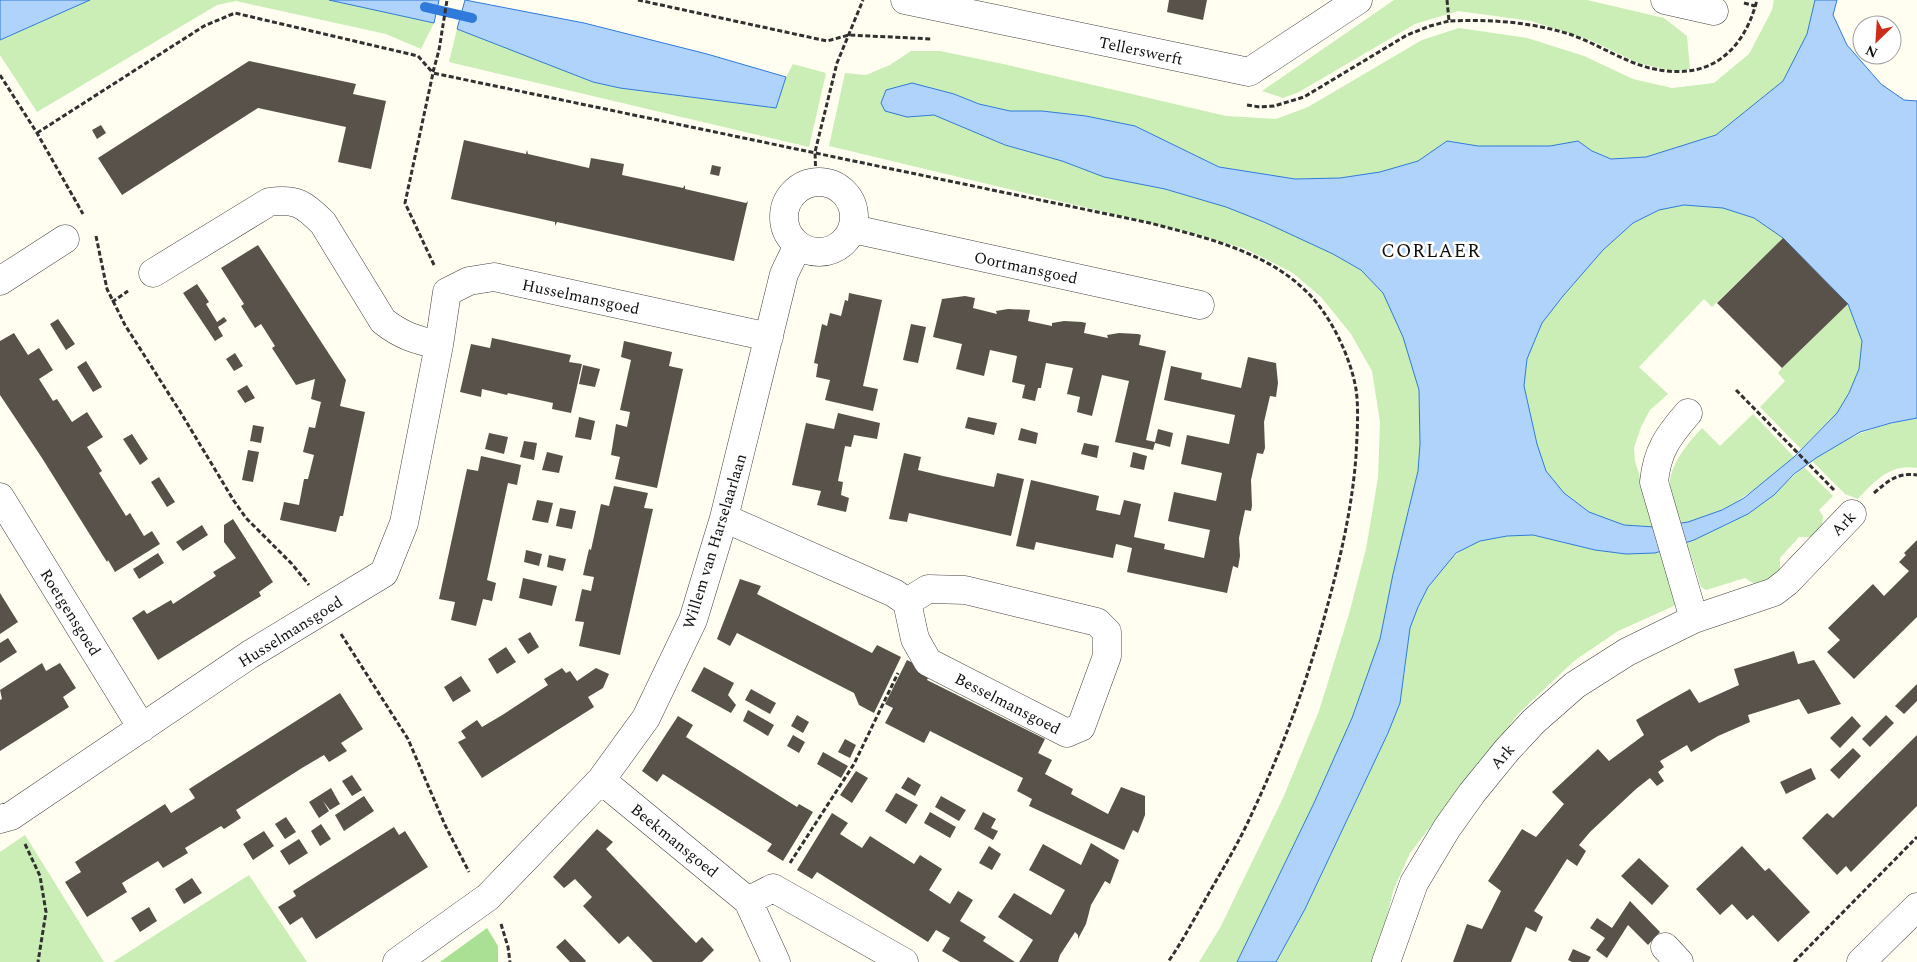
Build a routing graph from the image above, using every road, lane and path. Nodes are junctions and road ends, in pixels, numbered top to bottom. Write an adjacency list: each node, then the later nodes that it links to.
1 (447, 0): 11 (path)
2 (638, 0): 10 (path)
3 (863, 0): 10 (path)
4 (905, 0): 5 (street, Tellerswerft)
5 (1358, 0)
6 (1447, 0): 8 (path)
7 (1665, 0): 9 (street)
8 (1757, 0)
9 (1714, 11)
10 (849, 35): 14 (path)
11 (433, 73): 13 (path); 14 (path); 23 (path)
12 (0, 75): 13 (path)
13 (37, 133): 16 (path)
14 (816, 152): 15 (path); 51 (path)
15 (816, 181): 17 (street); 20 (street)
16 (84, 215)
17 (853, 229): 20 (street); 24 (street, Oortmansgoed)
18 (93, 231): 35 (path)
19 (65, 239): 22 (street)
20 (798, 246): 25 (street)
21 (153, 273): 26 (street)
22 (0, 281)
23 (447, 292): 25 (street, Husselmansgoed); 26 (street, Husselmansgoed)
24 (1200, 305)
25 (770, 337): 33 (street, Willem van Harselaarlaan)
26 (439, 345): 35 (street, Husselmansgoed)
27 (1736, 390): 30 (path)
28 (1688, 413): 36 (street)
29 (1917, 475): 32 (path, Ark)
30 (1830, 486)
31 (0, 497): 38 (street, Roetgensgoed)
32 (1852, 514): 36 (street, Ark)
33 (724, 518): 34 (street); 39 (street, Willem van Harselaarlaan)
34 (907, 602): 37 (street, Besselmansgoed); 37 (street, Besselmansgoed)
35 (325, 608): 38 (street, Husselmansgoed); 43 (path)
36 (1694, 619): 52 (street, Ark)
37 (915, 639): 42 (path)
38 (142, 728): 40 (street, Husselmansgoed)
39 (601, 780): 43 (street, Willem van Harselaarlaan); 44 (street, Beekmansgoed)
40 (6, 818): 46 (path)
41 (1917, 836): 53 (path)
42 (773, 888): 44 (street); 50 (street)
43 (488, 898): 47 (street, Willem van Harselaarlaan); 48 (path)
44 (748, 901): 49 (street, Beekmansgoed)
45 (1917, 907): 54 (street)
46 (38, 962)
47 (397, 962)
48 (510, 962)
49 (776, 962)
50 (904, 962)
51 (1168, 962)
52 (1386, 962)
53 (1794, 962)
54 (1861, 962)

